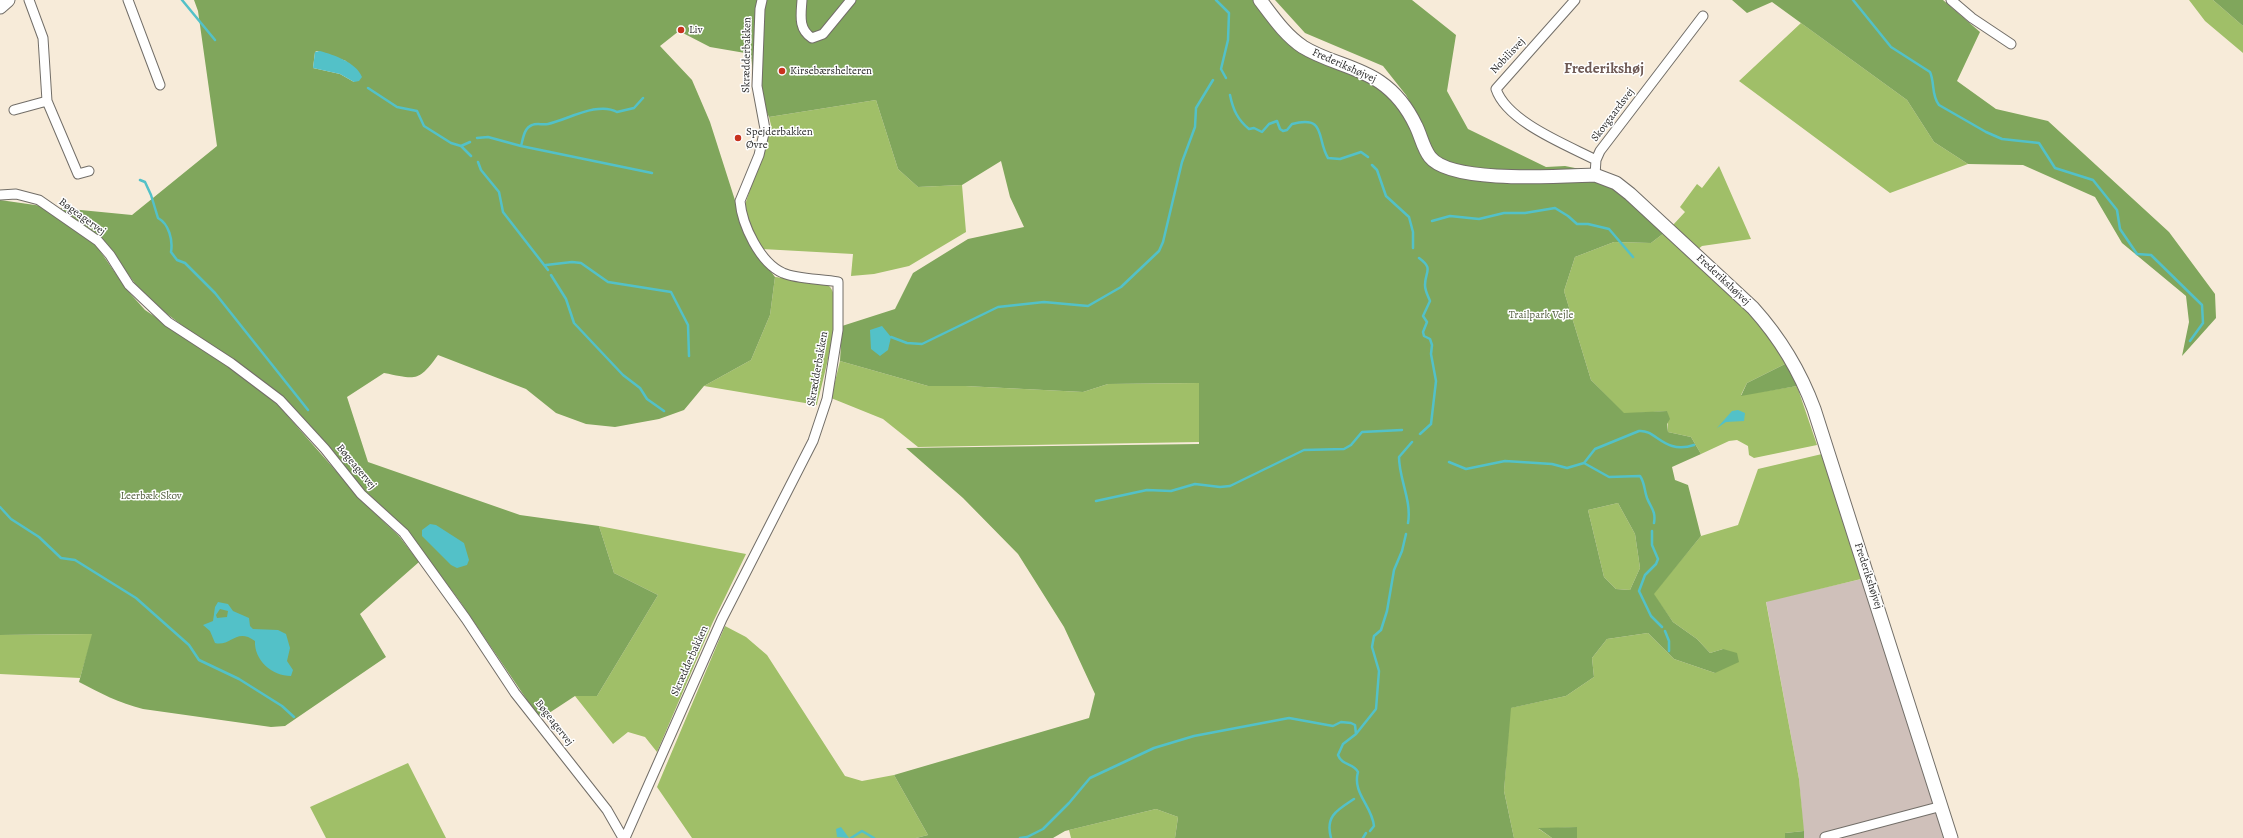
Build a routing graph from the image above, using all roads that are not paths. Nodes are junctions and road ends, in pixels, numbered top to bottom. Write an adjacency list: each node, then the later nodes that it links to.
1 (8, 0): 10 (street)
2 (29, 0): 14 (street)
3 (128, 0): 13 (street)
4 (762, 0): 22 (street, Skrædderbakken)
5 (802, 0): 6 (street)
6 (851, 0)
7 (1260, 0): 18 (street, Frederikshøjvej)
8 (1575, 0): 16 (street, Nobilisvej)
9 (1951, 0): 12 (street)
10 (0, 7)
11 (1703, 16): 16 (street, Skovgaardsvej)
12 (2011, 44)
13 (160, 85)
14 (47, 101): 15 (street); 17 (street)
15 (14, 110)
16 (1596, 160): 18 (street, Skovgaardsvej)
17 (89, 171)
18 (1595, 175): 20 (street, Frederikshøjvej)
19 (0, 195): 22 (street, Bøgeagervej)
20 (1942, 806): 21 (street); 23 (street, Frederikshøjvej)
21 (1825, 837)
22 (624, 838)
23 (1951, 838)

